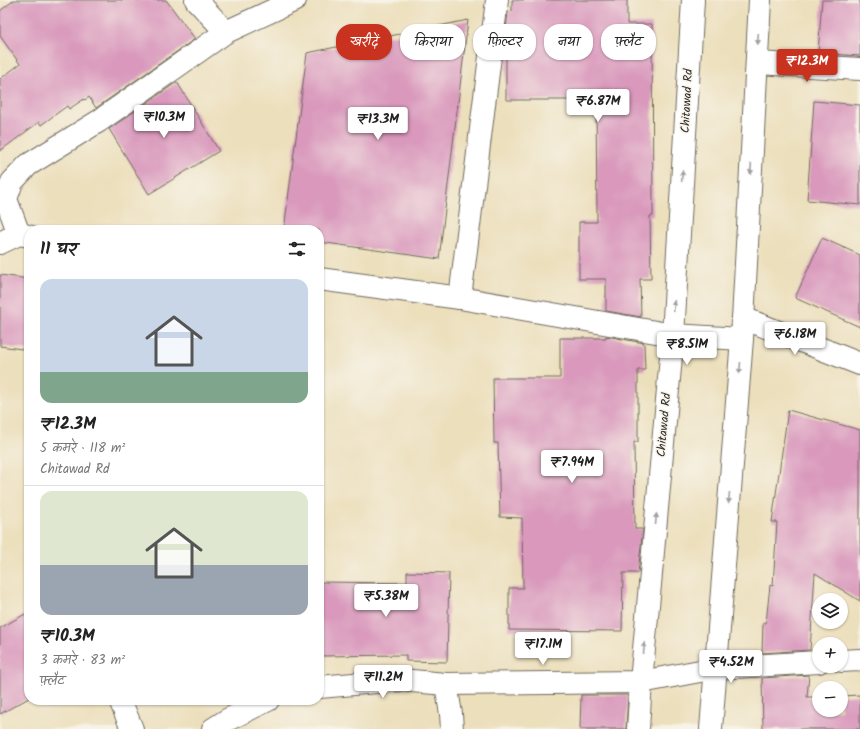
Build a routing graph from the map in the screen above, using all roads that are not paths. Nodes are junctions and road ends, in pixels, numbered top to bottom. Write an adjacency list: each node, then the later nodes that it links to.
1 (196, 0): 6 (street)
2 (295, 0): 6 (street)
3 (497, 0): 11 (street)
4 (692, 0): 13 (street, Chitawad Rd, one-way to 4)
5 (760, 0): 7 (street, one-way to 7)
6 (226, 32): 9 (street)
7 (757, 63): 8 (street); 12 (street, one-way to 12)
8 (860, 69)
9 (16, 237)
10 (324, 280): 11 (street)
11 (460, 298): 13 (street)
12 (743, 318): 14 (street); 15 (street)
13 (673, 335): 14 (street); 20 (street, Chitawad Rd, one-way to 13)
14 (742, 339): 19 (street, one-way to 19)
15 (860, 364)
16 (860, 660): 17 (street)
17 (848, 661)
18 (812, 662): 19 (street)
19 (716, 668): 20 (street); 29 (street)
20 (641, 682): 21 (street); 28 (street, Chitawad Rd)
21 (446, 684): 22 (street); 27 (street)
22 (324, 687)
23 (122, 705): 25 (street)
24 (258, 705): 26 (street)
25 (132, 729)
26 (212, 729)
27 (452, 729)
28 (638, 729)
29 (712, 729)

